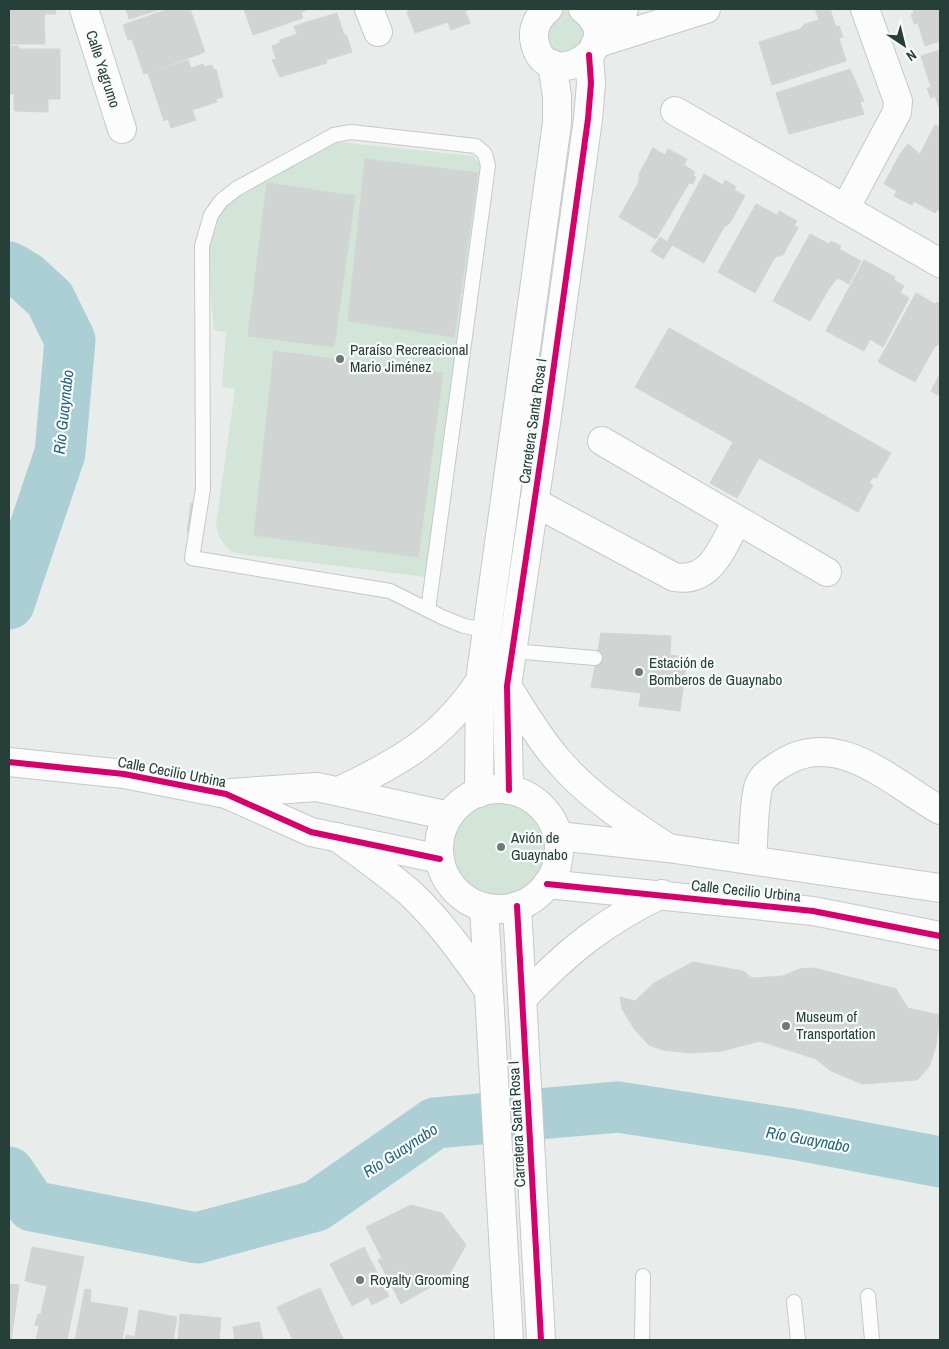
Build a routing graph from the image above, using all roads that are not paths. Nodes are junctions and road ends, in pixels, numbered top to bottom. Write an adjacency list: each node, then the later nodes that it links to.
1 (84, 9): 9 (street, Calle Yagrumo)
2 (624, 9): 6 (street)
3 (706, 9): 6 (street)
4 (865, 9): 10 (street)
5 (542, 12): 7 (street)
6 (590, 31): 7 (street); 13 (street, Carretera Santa Rosa I)
7 (552, 64): 17 (street, Carretera Santa Rosa I)
8 (675, 111): 10 (street)
9 (122, 129)
10 (845, 209): 11 (street)
11 (940, 263)
12 (602, 441): 14 (street)
13 (534, 502): 14 (street); 18 (street, Carretera Santa Rosa I)
14 (737, 520): 15 (street)
15 (828, 572)
16 (428, 610): 16 (lane); 17 (lane)
17 (487, 631): 18 (lane); 20 (street, Carretera Santa Rosa I)
18 (513, 642): 19 (lane); 21 (street, Carretera Santa Rosa I)
19 (595, 658)
20 (480, 682): 24 (street); 25 (street, Carretera Santa Rosa I)
21 (507, 686): 23 (street, Carretera Santa Rosa I); 31 (street)
22 (9, 762): 26 (street, Calle Cecilio Urbina)
23 (509, 790): 25 (street); 29 (street)
24 (339, 791): 26 (street, Calle Cecilio Urbina); 28 (street, Calle Cecilio Urbina)
25 (479, 793): 28 (street)
26 (226, 794): 30 (street, Calle Cecilio Urbina)
27 (940, 810): 33 (street)
28 (449, 816): 32 (street)
29 (558, 836): 31 (street, Calle Cecilio Urbina); 34 (street)
30 (337, 837): 32 (street, Calle Cecilio Urbina); 40 (street)
31 (668, 848): 33 (street, Calle Cecilio Urbina)
32 (440, 859): 38 (street)
33 (752, 860): 35 (street, Calle Cecilio Urbina)
34 (547, 884): 36 (street, Calle Cecilio Urbina); 37 (street)
35 (940, 888)
36 (662, 894): 39 (street, Calle Cecilio Urbina); 41 (street)
37 (517, 906): 38 (street); 41 (street, Carretera Santa Rosa I)
38 (484, 907): 40 (street, Carretera Santa Rosa I)
39 (940, 936)
40 (487, 988): 45 (street, Carretera Santa Rosa I)
41 (523, 998): 46 (street, Carretera Santa Rosa I)
42 (642, 1276): 47 (lane)
43 (868, 1296): 49 (lane)
44 (794, 1302): 48 (lane)
45 (509, 1340)
46 (541, 1340)
47 (642, 1340)
48 (798, 1340)
49 (872, 1340)

